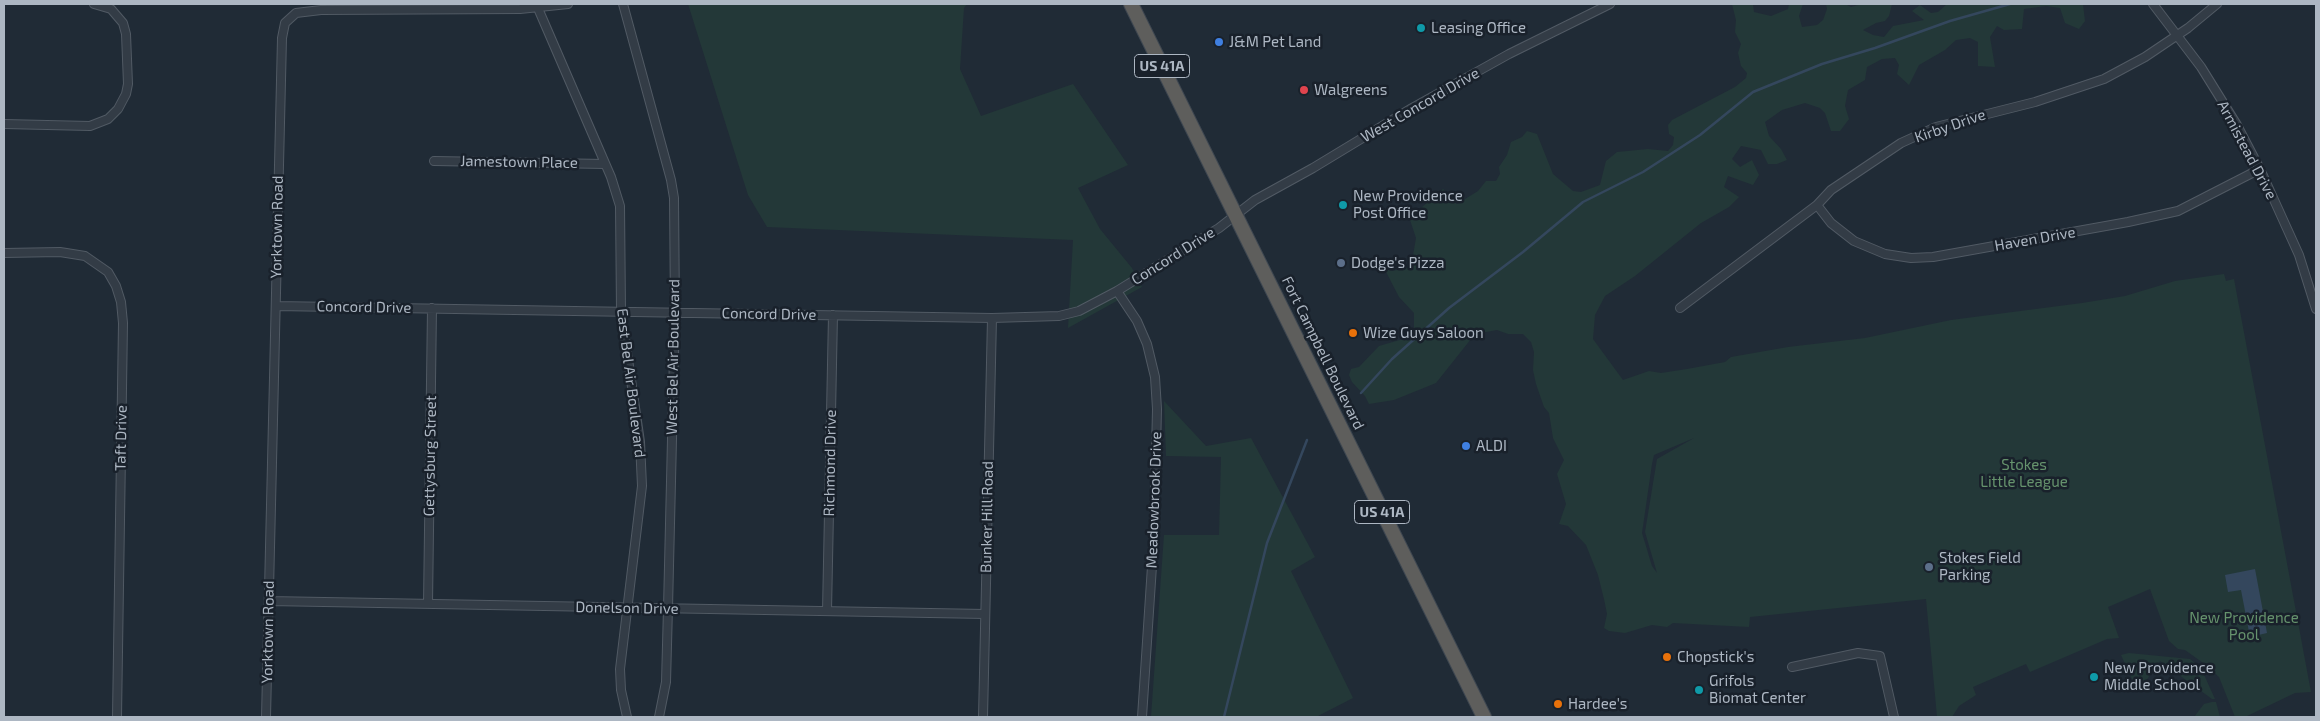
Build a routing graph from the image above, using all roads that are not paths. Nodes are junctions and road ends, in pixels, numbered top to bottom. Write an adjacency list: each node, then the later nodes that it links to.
1 (94, 4): 10 (street)
2 (568, 4): 8 (street, Yorktown Road)
3 (623, 4): 23 (street, West Bel Air Boulevard)
4 (1131, 4): 15 (highway, Fort Campbell Boulevard / US 41A)
5 (1610, 4): 15 (street, West Concord Drive)
6 (2153, 4): 9 (street, Armistead Drive)
7 (2217, 4): 9 (street, Kirby Drive)
8 (537, 6): 12 (street, East Bel Air Boulevard); 18 (street, Yorktown Road)
9 (2177, 36): 13 (street, Armistead Drive); 14 (street, Kirby Drive)
10 (4, 124)
11 (434, 161): 12 (street, Jamestown Place)
12 (605, 164): 22 (street, East Bel Air Boulevard)
13 (2260, 169): 14 (street, Haven Drive); 21 (street, Armistead Drive)
14 (1817, 205): 20 (street, Kirby Drive)
15 (1235, 215): 17 (street, Concord Drive); 39 (highway, Fort Campbell Boulevard / US 41A)
16 (4, 253): 33 (street, Taft Drive)
17 (1117, 291): 25 (street, Concord Drive); 38 (street, Meadowbrook Drive)
18 (276, 306): 19 (street, Concord Drive); 26 (street, Yorktown Road)
19 (432, 308): 22 (street, Concord Drive); 27 (street, Gettysburg Street)
20 (1680, 308)
21 (2316, 309)
22 (621, 311): 23 (street, Concord Drive); 28 (street, East Bel Air Boulevard)
23 (675, 312): 24 (street, Concord Drive); 29 (street, West Bel Air Boulevard)
24 (833, 315): 25 (street, Concord Drive); 30 (street, Richmond Drive)
25 (992, 318): 31 (street, Bunker Hill Road)
26 (269, 602): 27 (street, Donelson Drive); 34 (street, Yorktown Road)
27 (428, 604): 28 (street, Donelson Drive)
28 (627, 608): 29 (street, Donelson Drive); 35 (street, East Bel Air Boulevard)
29 (668, 608): 30 (street, Donelson Drive); 36 (street, West Bel Air Boulevard)
30 (827, 611): 31 (street, Donelson Drive)
31 (985, 614): 37 (street, Bunker Hill Road)
32 (1792, 667): 40 (street)
33 (117, 717)
34 (266, 717)
35 (627, 717)
36 (659, 717)
37 (983, 717)
38 (1142, 717)
39 (1484, 717)
40 (1894, 717)

